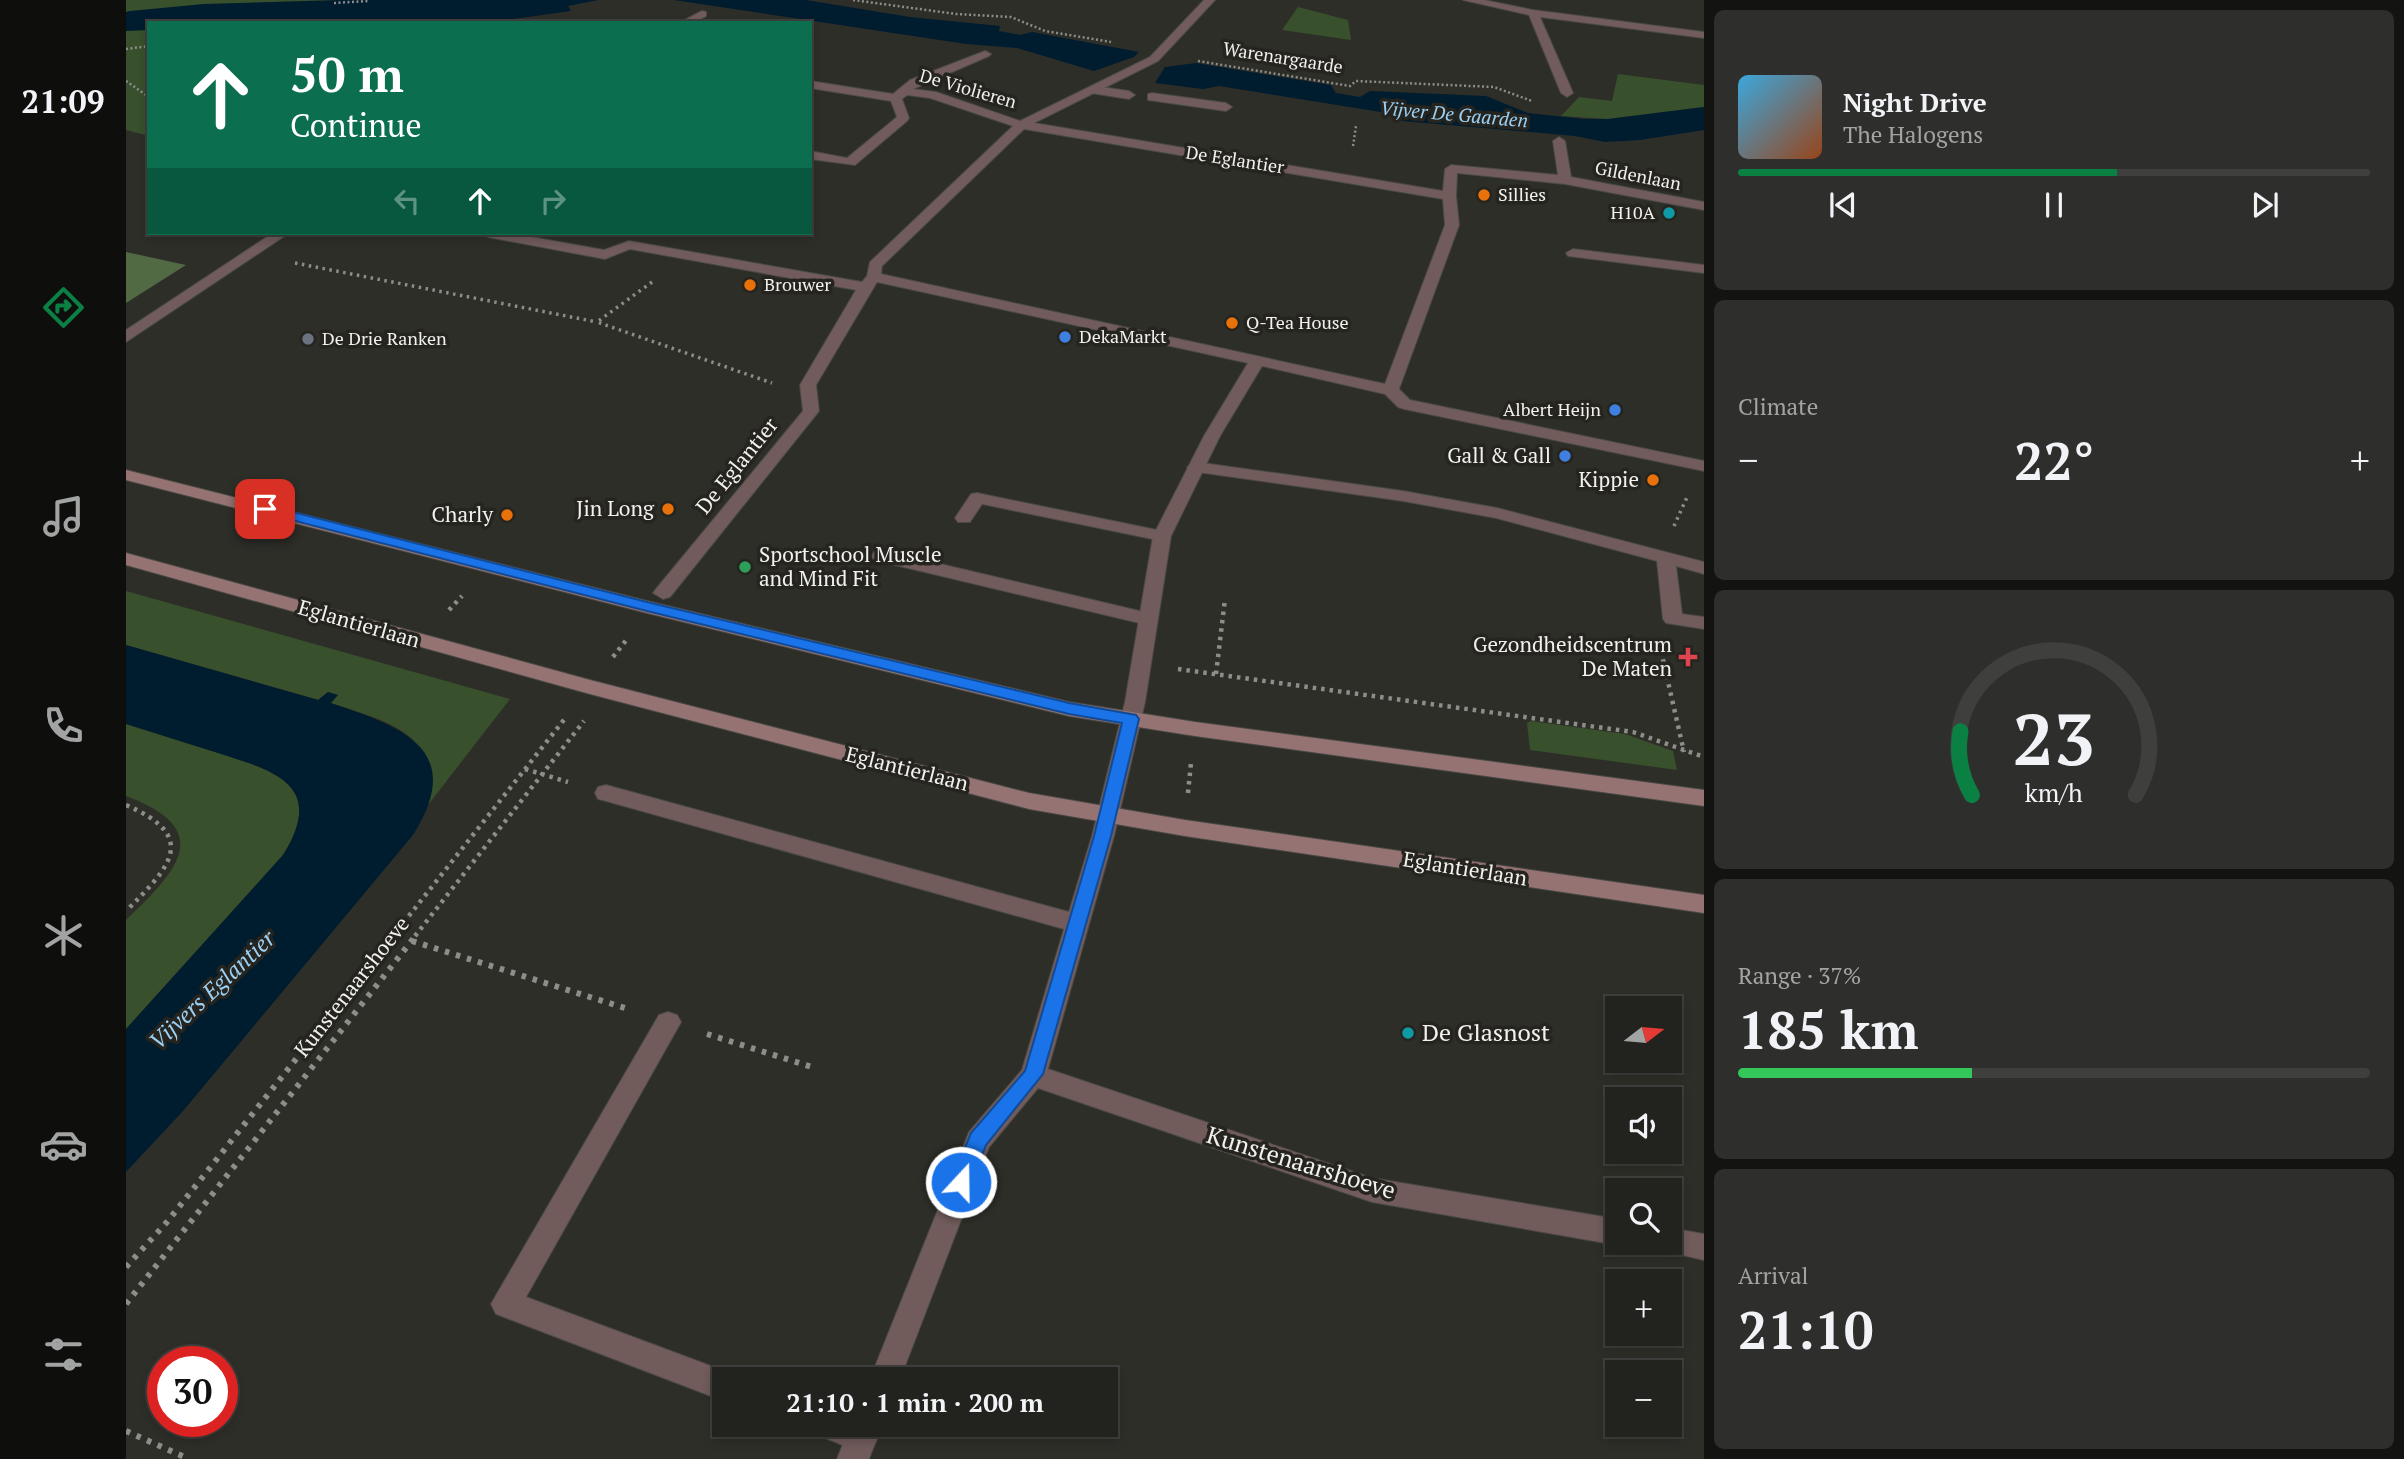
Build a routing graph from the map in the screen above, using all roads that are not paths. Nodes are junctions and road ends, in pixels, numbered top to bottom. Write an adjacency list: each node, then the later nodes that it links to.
1 (1210, 0): 9 (street, De Eglantier)
2 (1468, 0): 3 (street)
3 (1533, 13): 6 (street); 10 (street)
4 (702, 14): 5 (street)
5 (688, 21)
6 (1704, 35)
7 (985, 54): 11 (street, De Violieren)
8 (812, 84): 11 (street, De Violieren)
9 (1095, 90): 12 (street); 15 (street, De Eglantier)
10 (1567, 93)
11 (900, 94): 15 (street, De Violieren); 17 (street, De Violieren)
12 (1129, 95)
13 (1152, 97): 14 (street)
14 (1226, 107)
15 (1021, 125): 19 (street, De Eglantier); 27 (street, De Eglantier)
16 (1559, 141): 18 (street)
17 (812, 155)
18 (1565, 180): 19 (street); 20 (street, Gildenlaan)
19 (1449, 195): 30 (street)
20 (1704, 206)
21 (279, 235): 28 (street)
22 (499, 235): 24 (street)
23 (640, 235): 24 (street)
24 (628, 245): 27 (street)
25 (1573, 253): 26 (street)
26 (1704, 269)
27 (869, 282): 29 (street); 40 (street, De Eglantier)
28 (126, 337)
29 (1257, 361): 30 (street); 32 (street)
30 (1391, 390): 31 (street)
31 (1697, 465)
32 (1196, 467): 35 (street); 37 (street)
33 (126, 475): 40 (street)
34 (964, 518): 35 (street)
35 (1163, 536): 41 (street)
36 (881, 556): 41 (street)
37 (1666, 556): 39 (street); 42 (street)
38 (126, 559): 46 (street, Eglantierlaan)
39 (1704, 568)
40 (657, 600): 43 (street)
41 (1148, 619): 43 (street)
42 (1704, 623)
43 (1131, 719): 45 (street); 46 (street)
44 (606, 793): 48 (street)
45 (1704, 798)
46 (1108, 815): 47 (street, Eglantierlaan); 48 (street)
47 (1704, 904)
48 (1078, 924): 50 (street)
49 (668, 1021): 55 (street)
50 (1033, 1074): 51 (street, Kunstenaarshoeve); 54 (street)
51 (1605, 1230)
52 (1682, 1243): 53 (street)
53 (1704, 1247)
54 (889, 1367)
55 (712, 1381)

